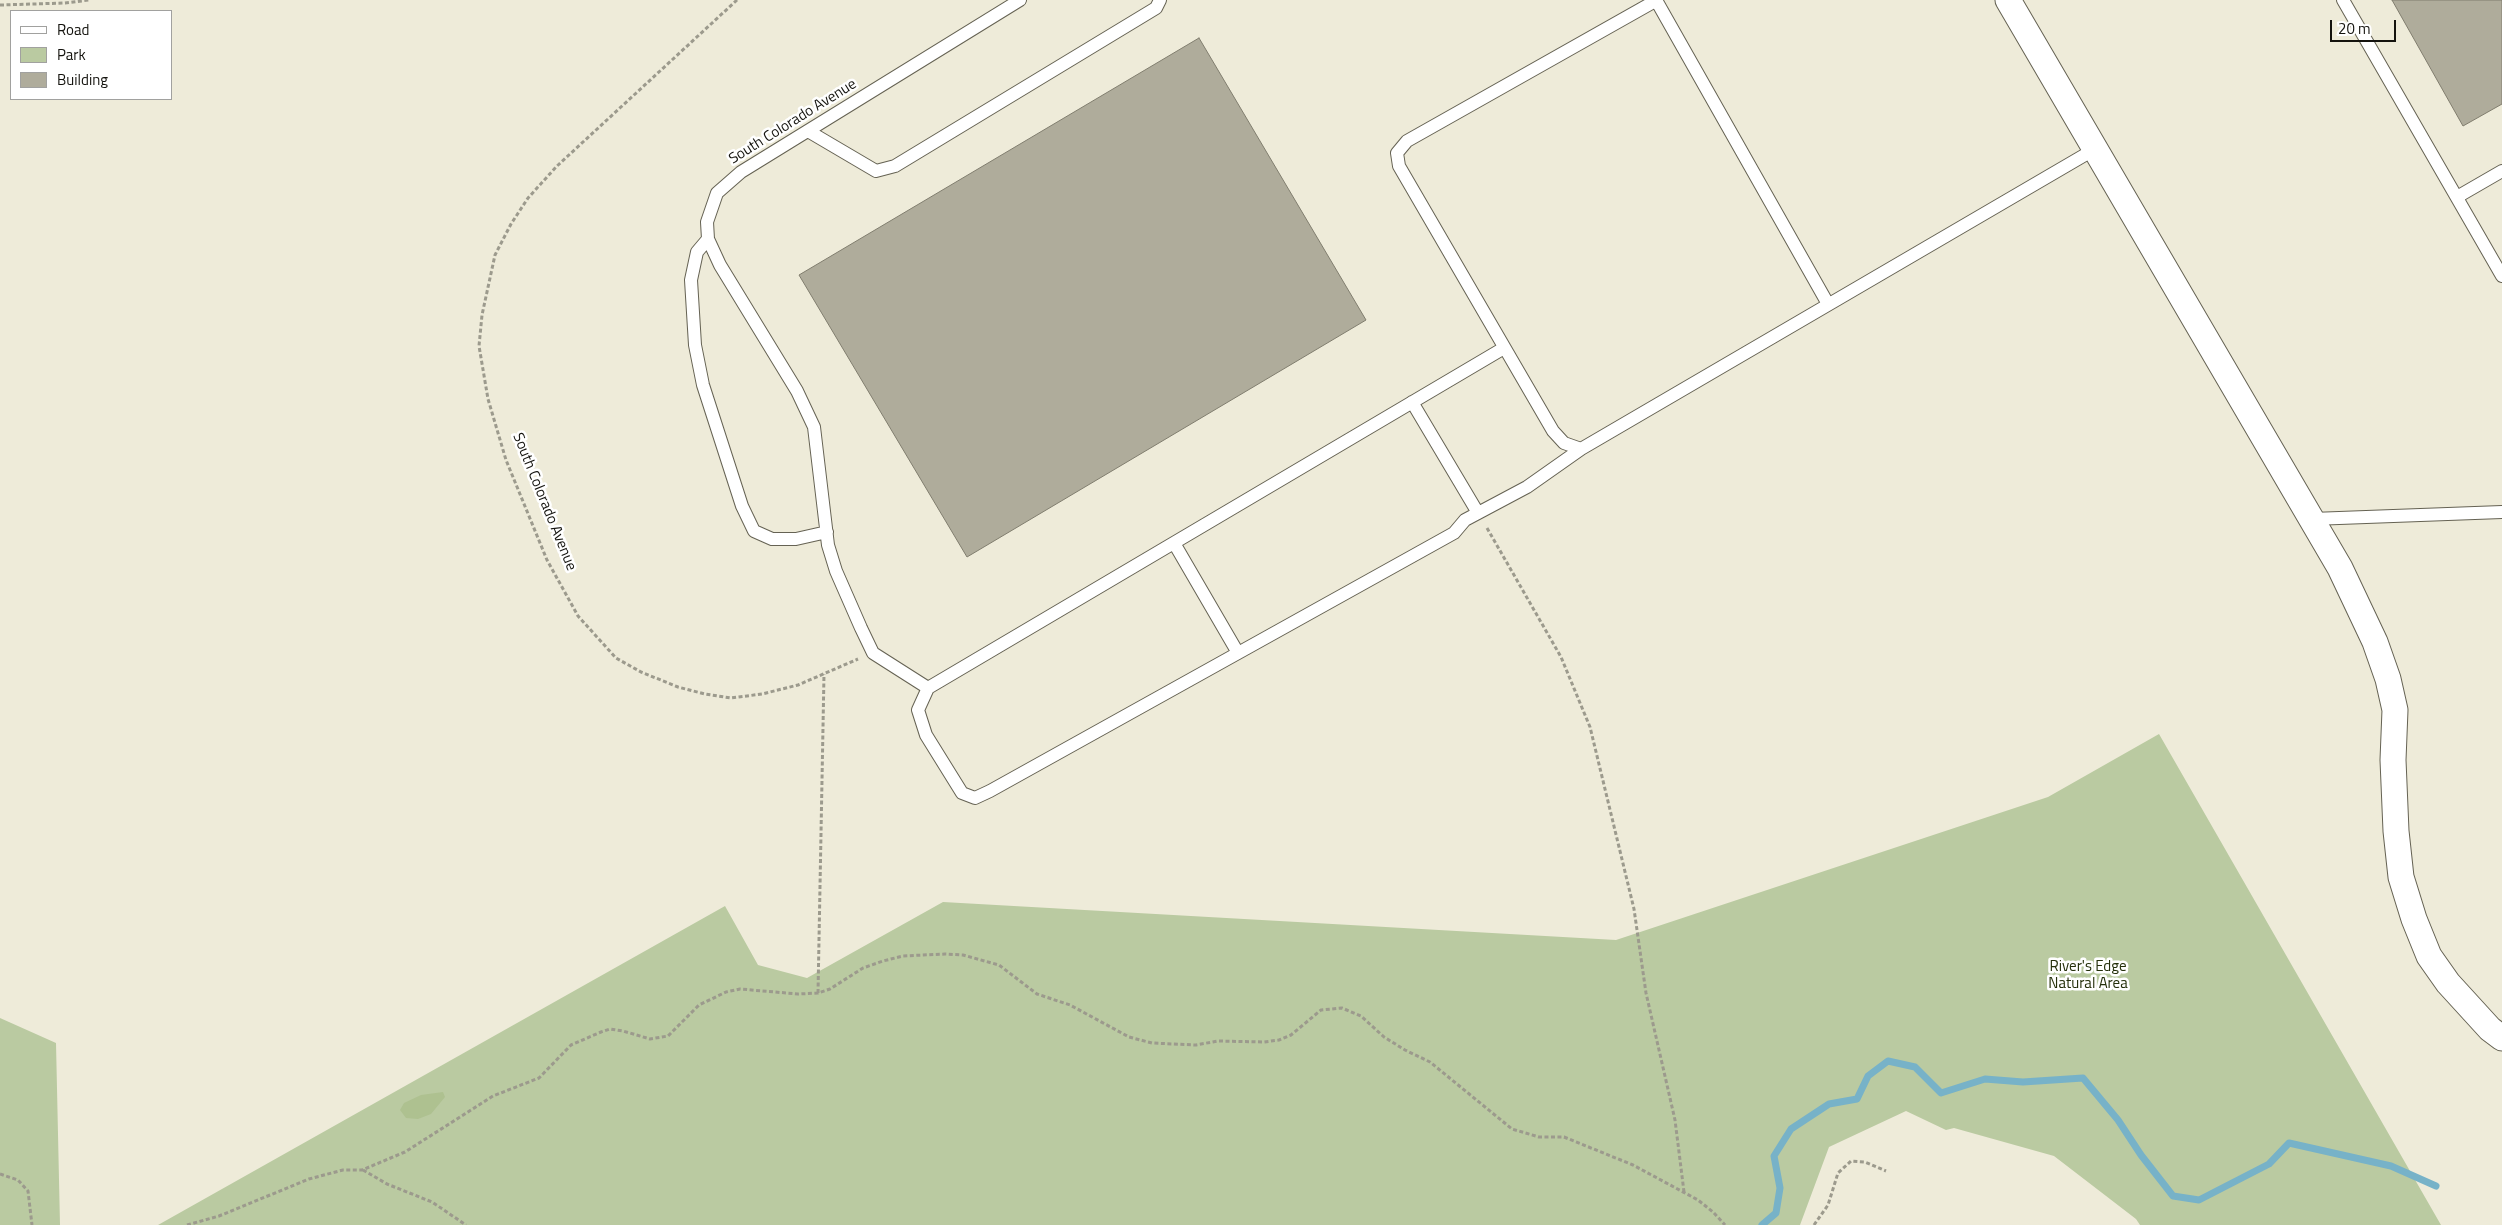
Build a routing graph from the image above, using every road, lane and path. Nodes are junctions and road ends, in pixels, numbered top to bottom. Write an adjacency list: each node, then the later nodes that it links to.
1 (89, 0): 8 (path)
2 (737, 0): 26 (path, South Colorado Avenue)
3 (1020, 0): 9 (lane, South Colorado Avenue)
4 (1160, 0): 9 (lane)
5 (1656, 0): 15 (lane); 16 (lane)
6 (2008, 0): 10 (street)
7 (2343, 0): 12 (lane)
8 (0, 5)
9 (808, 131): 13 (lane, South Colorado Avenue)
10 (2095, 149): 15 (lane); 21 (street)
11 (2502, 170): 12 (lane)
12 (2457, 197): 14 (lane)
13 (708, 239): 22 (lane, South Colorado Avenue); 22 (lane)
14 (2502, 276)
15 (1828, 304): 18 (lane)
16 (1504, 348): 17 (lane); 18 (lane)
17 (1412, 402): 19 (lane); 23 (lane)
18 (1581, 449): 19 (lane)
19 (1478, 512): 25 (lane); 33 (path)
20 (2502, 512): 21 (lane)
21 (2312, 519): 29 (street)
22 (827, 532): 24 (lane, South Colorado Avenue)
23 (1174, 543): 25 (lane); 27 (lane)
24 (873, 653): 26 (path, South Colorado Avenue); 27 (lane)
25 (1238, 654): 27 (lane)
26 (824, 674): 28 (path)
27 (928, 688)
28 (818, 993): 30 (path); 33 (path)
29 (2502, 1038)
30 (362, 1170): 35 (path); 36 (path)
31 (1886, 1171): 38 (path)
32 (0, 1174): 34 (path)
33 (1684, 1192): 37 (path)
34 (32, 1225)
35 (187, 1225)
36 (466, 1225)
37 (1725, 1225)
38 (1814, 1225)

